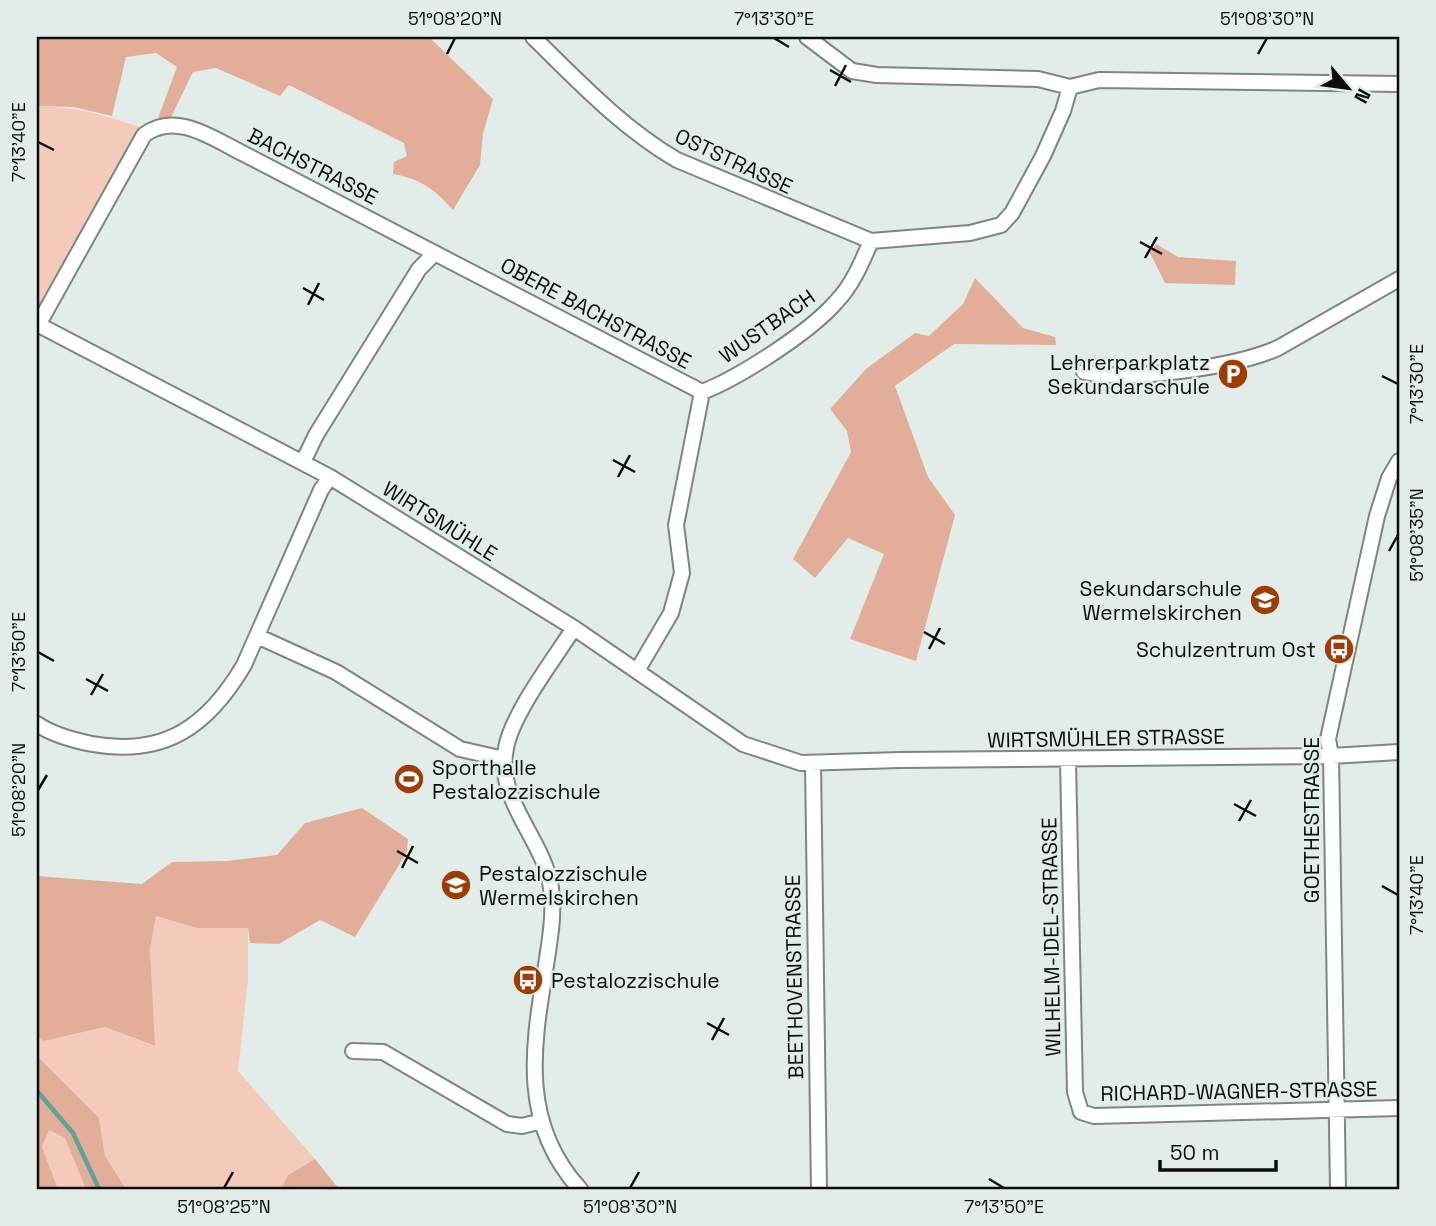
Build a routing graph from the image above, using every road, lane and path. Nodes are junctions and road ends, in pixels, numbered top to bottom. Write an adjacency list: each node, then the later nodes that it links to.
1 (533, 37): 5 (street, OSTSTRASSE)
2 (807, 37): 4 (street)
3 (1399, 84): 4 (street)
4 (1069, 87): 5 (street)
5 (871, 241): 10 (street, WUSTBACH)
6 (433, 254): 8 (street, BACHSTRASSE); 10 (street, OBERE BACHSTRASSE); 12 (street)
7 (1399, 279): 9 (street)
8 (37, 324): 12 (street, WIRTSMÜHLE)
9 (1084, 372)
10 (702, 392): 16 (street, OBERE BACHSTRASSE)
11 (1399, 461): 19 (street, GOETHESTRASSE)
12 (303, 462): 13 (street, WIRTSMÜHLE)
13 (330, 477): 14 (street, WIRTSMÜHLE); 15 (street)
14 (574, 628): 16 (street, WIRTSMÜHLE); 20 (street)
15 (257, 636): 17 (street); 20 (street)
16 (637, 671): 22 (street, WIRTSMÜHLE)
17 (37, 724)
18 (1399, 752): 19 (street, WIRTSMÜHLER STRASSE)
19 (1331, 756): 21 (street, WIRTSMÜHLER STRASSE); 25 (street, GOETHESTRASSE)
20 (505, 759): 27 (street)
21 (1068, 761): 22 (street, WIRTSMÜHLER STRASSE); 26 (street, WILHELM-IDEL-STRASSE)
22 (813, 764): 29 (street, BEETHOVENSTRASSE)
23 (353, 1051): 27 (street)
24 (1399, 1108): 25 (street, RICHARD-WAGNER-STRASSE)
25 (1337, 1110): 26 (street, RICHARD-WAGNER-STRASSE); 30 (street, GOETHESTRASSE)
26 (1081, 1112)
27 (542, 1121): 28 (street)
28 (580, 1189)
29 (819, 1189)
30 (1338, 1189)

